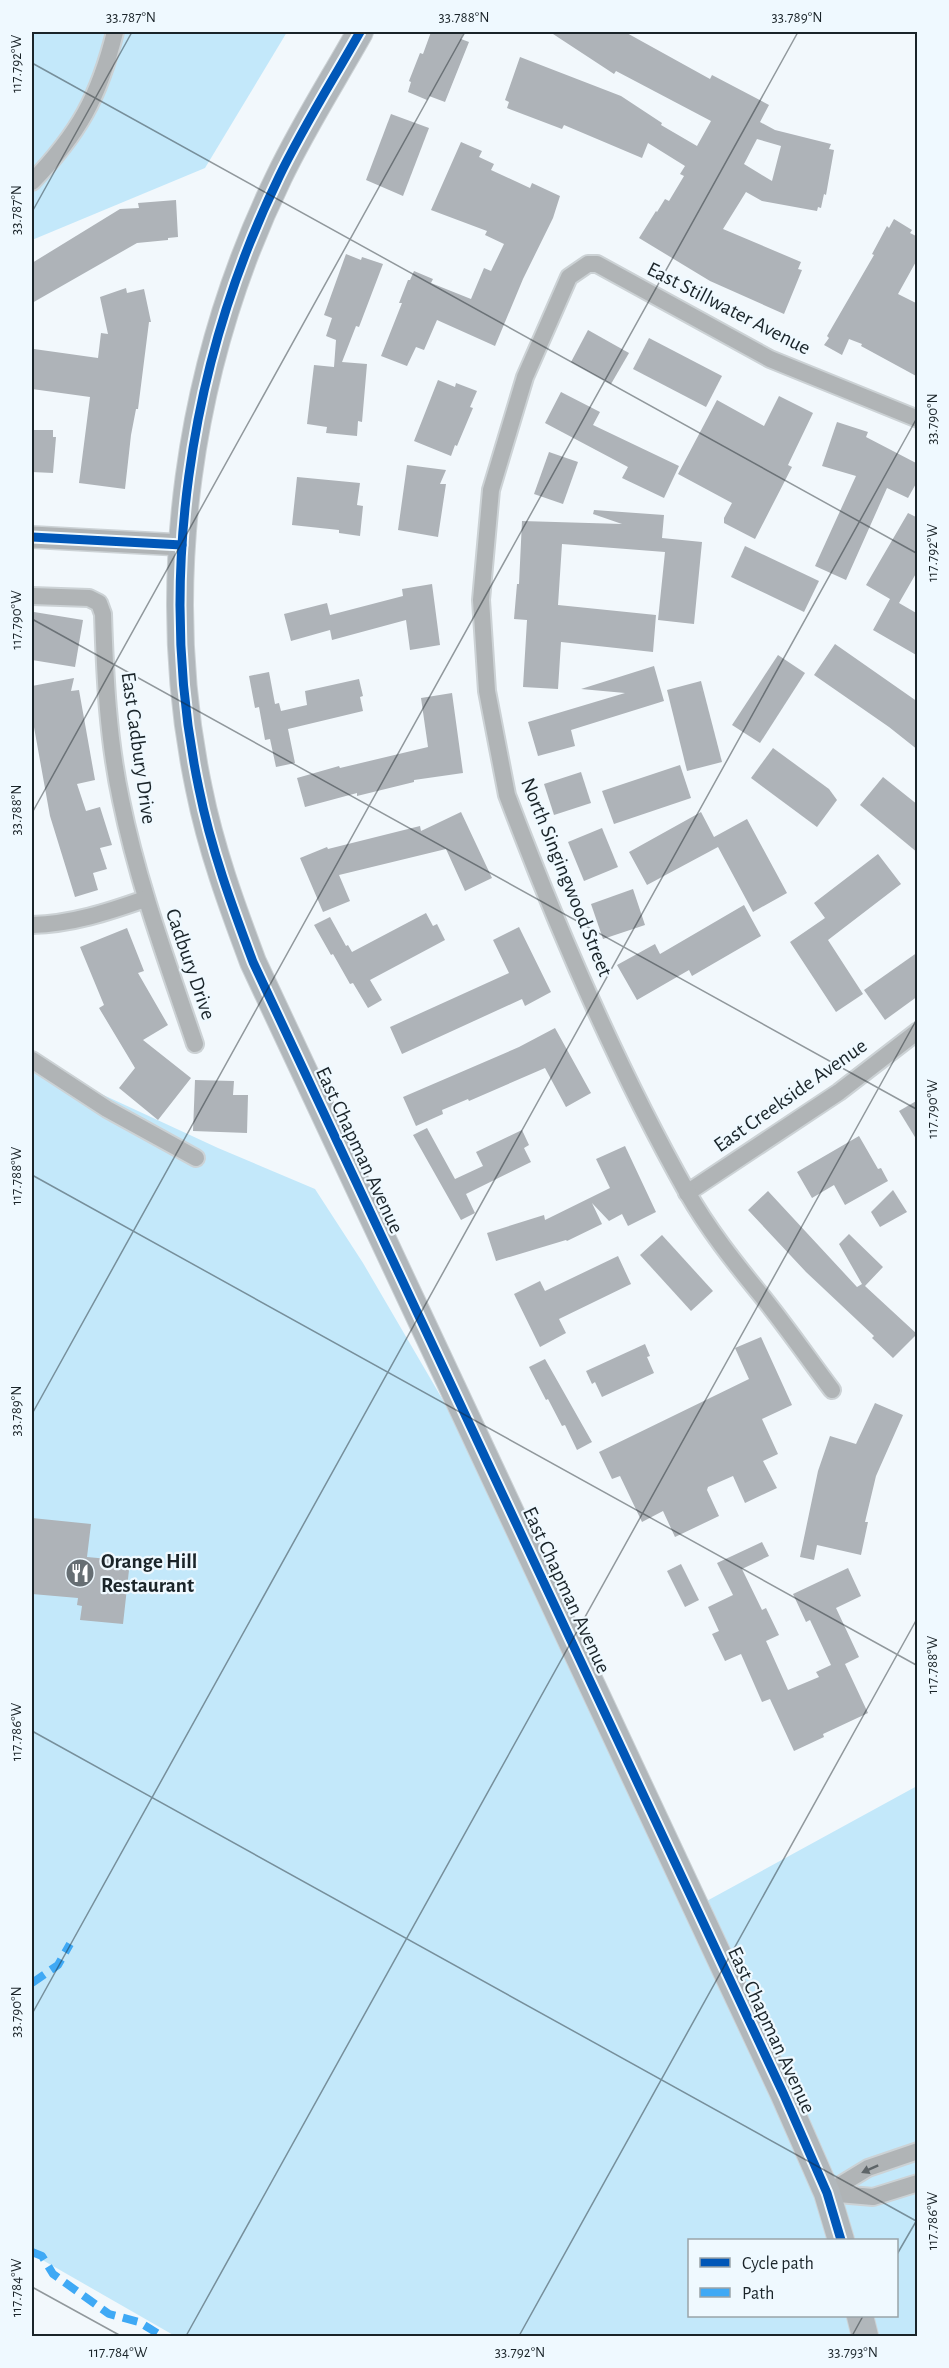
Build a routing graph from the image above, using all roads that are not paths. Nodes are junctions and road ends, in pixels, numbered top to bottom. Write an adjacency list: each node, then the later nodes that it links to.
1 (115, 32): 3 (street)
2 (360, 32): 7 (main road, East Chapman Avenue)
3 (32, 182)
4 (588, 264): 5 (street, East Stillwater Avenue); 15 (street, North Singingwood Street)
5 (918, 418)
6 (32, 537): 7 (street)
7 (182, 545): 19 (main road, East Chapman Avenue)
8 (32, 596): 9 (street, East Cadbury Drive)
9 (146, 899): 10 (street); 12 (street, Cadbury Drive)
10 (32, 925)
11 (918, 1031): 15 (street, East Creekside Avenue)
12 (195, 1044)
13 (32, 1060): 14 (street)
14 (196, 1158)
15 (687, 1194): 16 (street, North Singingwood Street)
16 (832, 1390)
17 (918, 2151): 19 (street, one-way to 19)
18 (918, 2183): 19 (street)
19 (827, 2193): 20 (main road, East Chapman Avenue)
20 (841, 2239)
21 (860, 2317): 22 (main road)
22 (865, 2337)

